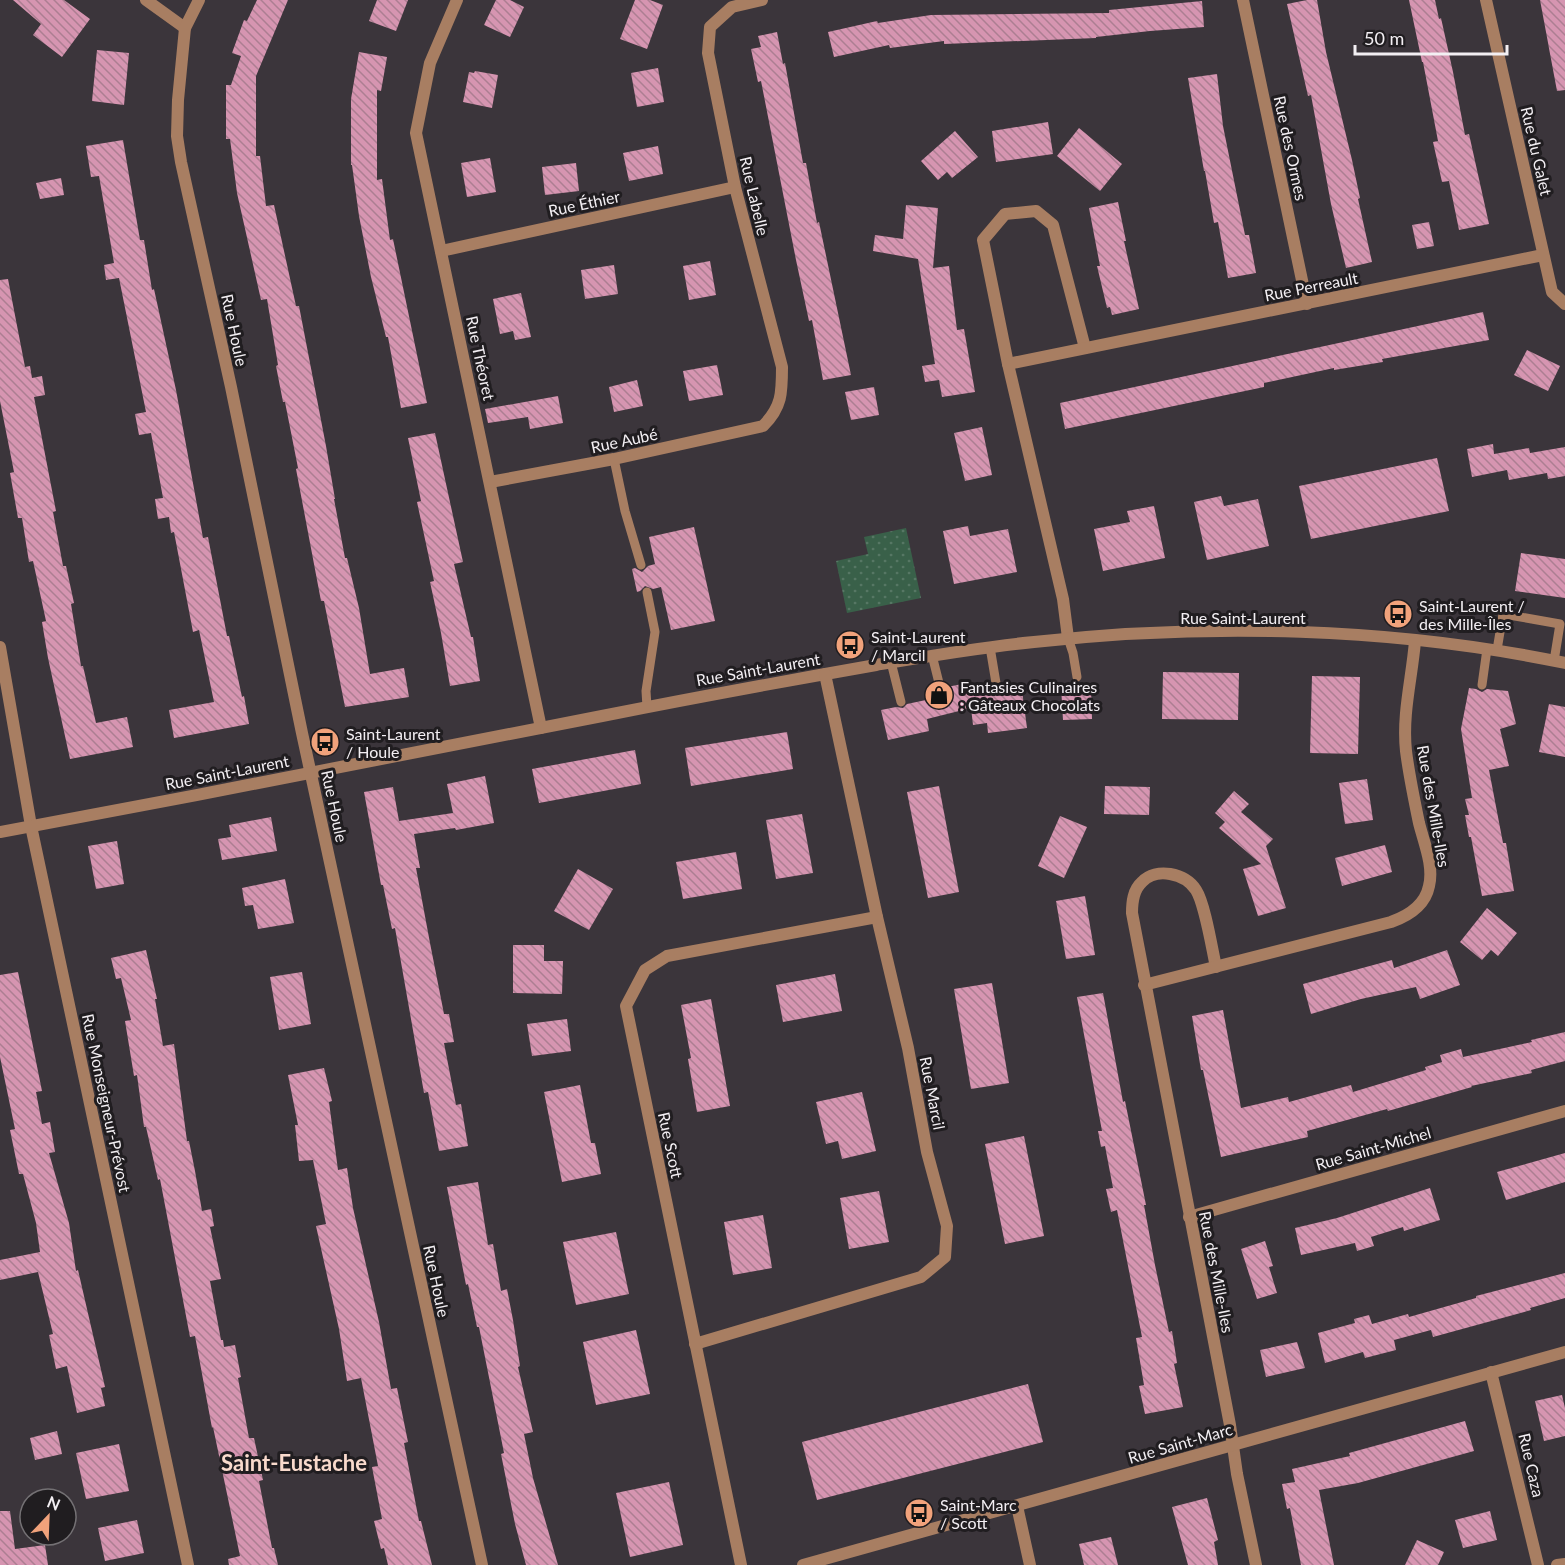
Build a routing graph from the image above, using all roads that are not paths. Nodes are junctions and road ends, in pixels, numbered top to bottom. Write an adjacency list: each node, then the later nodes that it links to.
1 (146, 0): 7 (street)
2 (199, 0): 7 (street)
3 (457, 0): 9 (street, Rue Théoret)
4 (762, 0): 8 (street, Rue Labelle)
5 (1243, 0): 11 (street, Rue des Ormes)
6 (1486, 0): 10 (street, Rue du Galet)
7 (185, 28): 36 (street, Rue Houle)
8 (735, 187): 9 (street, Rue Éthier); 15 (street, Rue Labelle)
9 (441, 251): 17 (street, Rue Théoret)
10 (1543, 255): 11 (street, Rue Perreault); 12 (street, Rue du Galet)
11 (1307, 304): 13 (street, Rue Perreault)
12 (1565, 304)
13 (1085, 348): 14 (street, Rue Perreault); 14 (street)
14 (1008, 364): 20 (street)
15 (763, 426): 16 (street, Rue Aubé)
16 (614, 459): 17 (street, Rue Aubé); 18 (lane)
17 (490, 482): 35 (street, Rue Théoret)
18 (641, 565)
19 (647, 592): 34 (lane)
20 (1068, 638): 21 (street, Rue Saint-Laurent); 23 (street, Rue Saint-Laurent); 29 (lane)
21 (1415, 641): 24 (street, Rue Saint-Laurent); 40 (street, Rue des Mille-Iles)
22 (0, 647): 37 (street, Rue Monseigneur-Prévost)
23 (990, 647): 25 (street, Rue Saint-Laurent); 30 (lane)
24 (1492, 650): 27 (street, Rue Saint-Laurent); 27 (lane); 31 (lane)
25 (932, 656): 26 (street, Rue Saint-Laurent); 32 (lane)
26 (891, 662): 28 (street, Rue Saint-Laurent); 33 (lane)
27 (1559, 662)
28 (825, 674): 34 (street, Rue Saint-Laurent); 39 (street, Rue Marcil)
29 (1077, 677)
30 (996, 683)
31 (1482, 685)
32 (940, 687)
33 (901, 702)
34 (648, 707): 35 (street, Rue Saint-Laurent)
35 (541, 728): 36 (street, Rue Saint-Laurent)
36 (311, 772): 37 (street, Rue Saint-Laurent); 51 (street, Rue Houle)
37 (31, 826): 38 (street, Rue Saint-Laurent); 50 (street, Rue Monseigneur-Prévost)
38 (0, 832)
39 (877, 917): 44 (street, Rue Marcil); 44 (street, Rue Scott)
40 (1216, 968): 41 (street, Rue des Mille-Iles); 41 (street, Rue des Mille-Iles)
41 (1144, 985): 43 (street, Rue des Mille-Iles)
42 (1565, 1111): 43 (street, Rue Saint-Michel)
43 (1189, 1217): 47 (street, Rue des Mille-Iles)
44 (694, 1344): 52 (street, Rue Scott)
45 (1565, 1352): 46 (street, Rue Saint-Marc)
46 (1491, 1372): 47 (street, Rue Saint-Marc); 56 (street, Rue Caza)
47 (1233, 1445): 48 (street, Rue Saint-Marc); 55 (street, Rue des Mille-Iles)
48 (1017, 1506): 53 (street, Rue Saint-Marc); 54 (street)
49 (1565, 1564): 57 (street)
50 (188, 1565)
51 (482, 1565)
52 (741, 1565)
53 (803, 1565)
54 (1030, 1565)
55 (1256, 1565)
56 (1538, 1565)
57 (1557, 1565)

